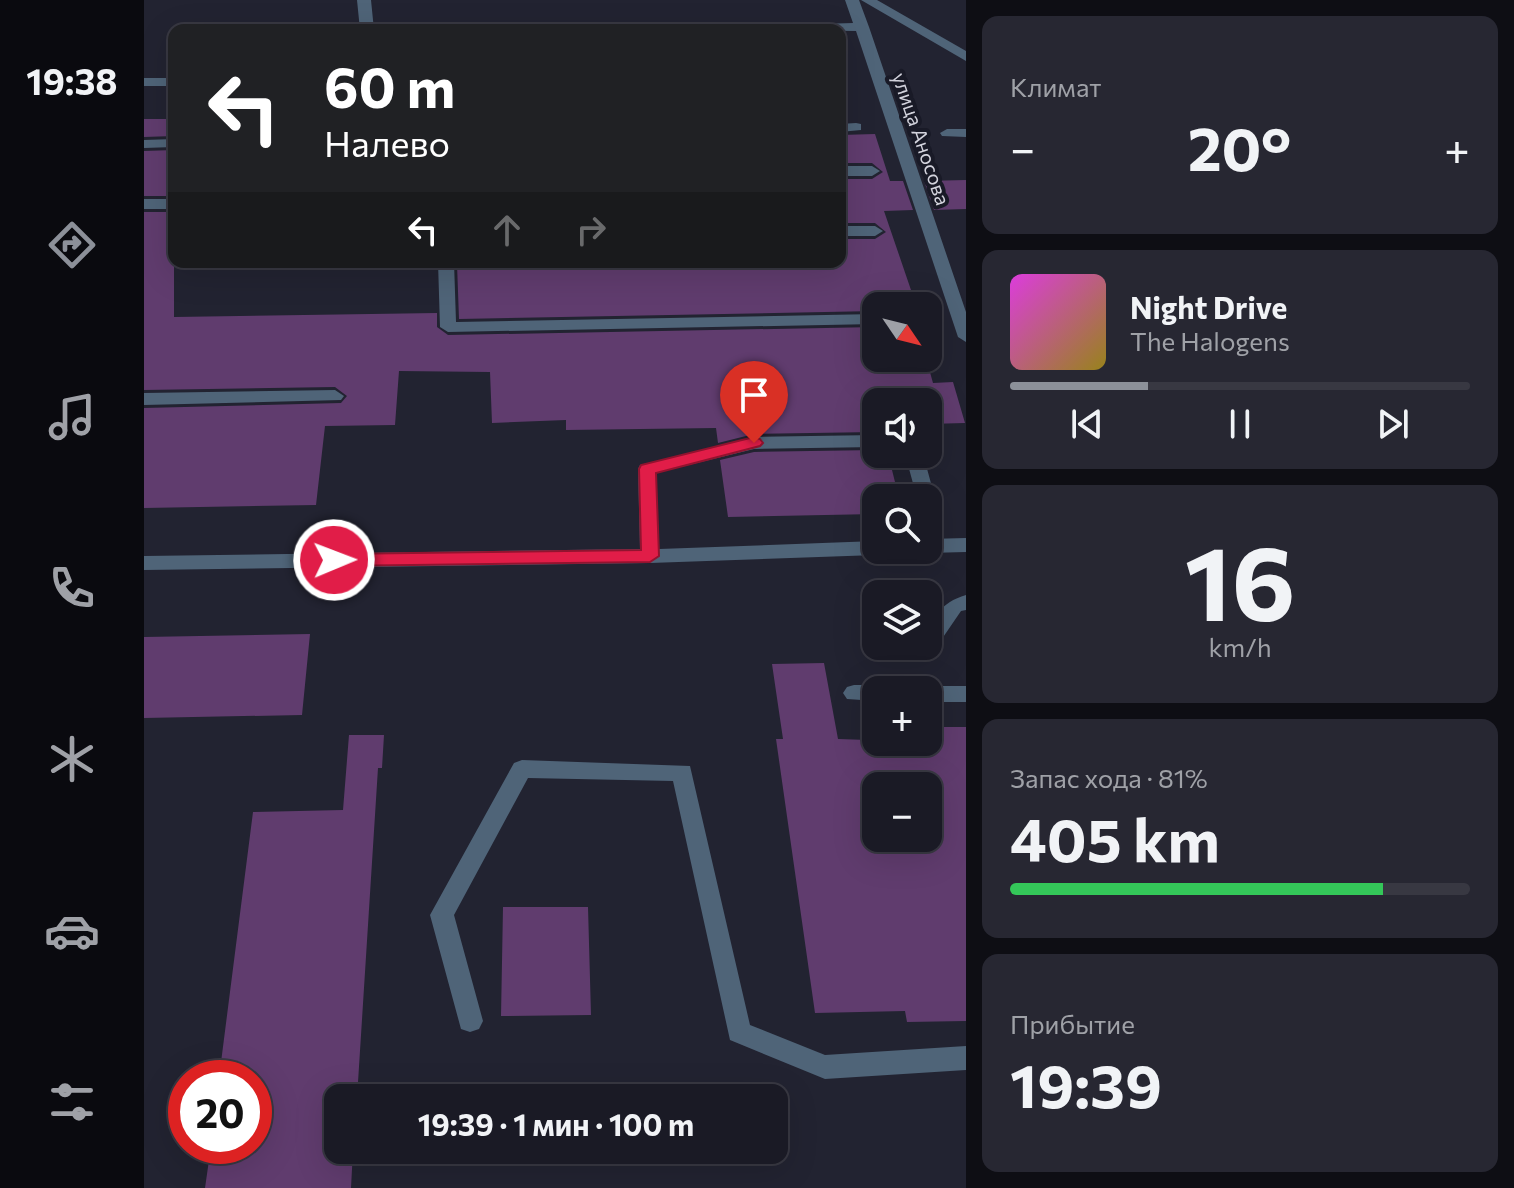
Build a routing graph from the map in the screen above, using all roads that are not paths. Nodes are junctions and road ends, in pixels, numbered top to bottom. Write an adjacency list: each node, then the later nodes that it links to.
1 (364, 0): 4 (street)
2 (852, 0): 6 (street, улица Аносова)
3 (868, 0): 7 (street)
4 (366, 24)
5 (846, 27): 6 (street)
6 (862, 27): 22 (street, улица Аносова)
7 (966, 57)
8 (144, 82): 9 (street)
9 (168, 82)
10 (947, 133): 11 (street)
11 (966, 133)
12 (168, 143): 13 (street)
13 (144, 144)
14 (846, 171): 15 (street)
15 (872, 171)
16 (144, 204): 17 (street)
17 (168, 204)
18 (846, 231): 19 (street)
19 (875, 231)
20 (446, 268): 21 (street)
21 (862, 319)
22 (964, 328)
23 (335, 396): 24 (street)
24 (144, 399)
25 (862, 441): 29 (street)
26 (966, 545): 27 (street)
27 (942, 546)
28 (862, 548): 29 (street)
29 (650, 556): 30 (street)
30 (144, 563)
31 (966, 602): 32 (street)
32 (942, 623)
33 (854, 693): 34 (street)
34 (862, 693)
35 (942, 694): 36 (street)
36 (966, 694)
37 (470, 1021): 38 (street)
38 (966, 1058)

